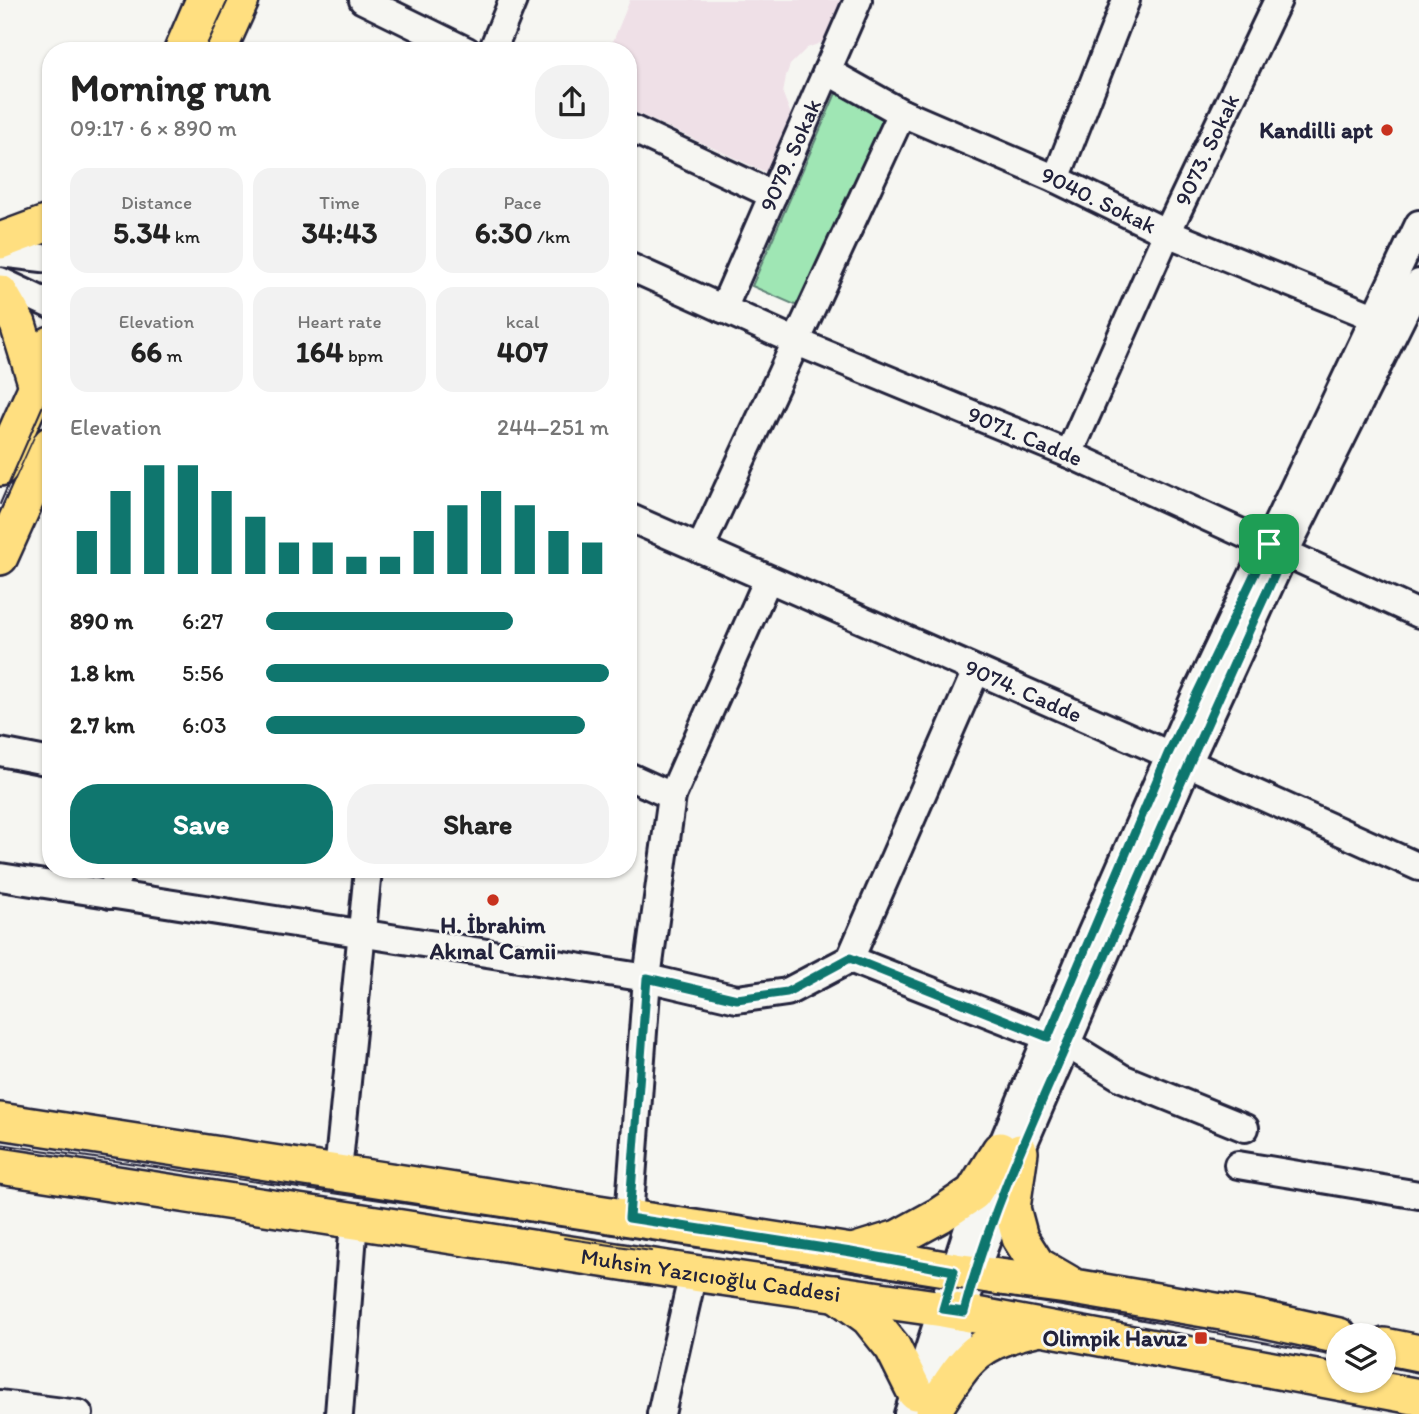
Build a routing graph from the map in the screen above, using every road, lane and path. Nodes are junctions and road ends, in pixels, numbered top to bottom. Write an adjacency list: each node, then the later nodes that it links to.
1 (204, 0): 8 (main road)
2 (241, 0): 9 (main road)
3 (363, 0): 10 (street)
4 (513, 0): 11 (street)
5 (858, 0): 12 (street, 9079. Sokak)
6 (1126, 0): 15 (street)
7 (1278, 0): 19 (street, 9073. Sokak)
8 (186, 42)
9 (222, 42)
10 (449, 42)
11 (496, 42)
12 (827, 71): 13 (street, 9040. Sokak); 16 (street, 9079. Sokak)
13 (902, 113): 15 (street, 9040. Sokak); 31 (street)
14 (637, 131): 16 (street)
15 (1056, 179): 19 (street, 9040. Sokak)
16 (773, 195): 28 (street, 9079. Sokak)
17 (1419, 224): 29 (street)
18 (42, 225): 20 (main road)
19 (1167, 233): 29 (street, 9040. Sokak); 34 (street, 9073. Sokak)
20 (0, 241)
21 (0, 253): 22 (street)
22 (42, 258)
23 (637, 270): 28 (street, 9071. Cadde)
24 (0, 281): 27 (street)
25 (1419, 283): 30 (street)
26 (0, 293): 33 (main road)
27 (42, 301)
28 (723, 309): 31 (street, 9071. Cadde)
29 (1374, 317): 38 (street)
30 (1409, 331): 38 (street)
31 (797, 342): 34 (street, 9071. Cadde); 39 (street)
32 (42, 371): 33 (main road)
33 (37, 386): 36 (main road)
34 (1069, 454): 38 (street, 9071. Cadde)
35 (42, 464): 40 (main road)
36 (0, 468)
37 (637, 521): 39 (street, 9074. Cadde)
38 (1277, 548): 42 (street, 9071. Cadde); 45 (street)
39 (701, 549): 41 (street, 9074. Cadde)
40 (0, 557)
41 (768, 579): 43 (street, 9074. Cadde); 48 (street)
42 (1419, 614)
43 (976, 671): 45 (street, 9074. Cadde); 55 (street)
44 (0, 752): 46 (street)
45 (1178, 758): 49 (street, 9074. Cadde); 57 (street)
46 (42, 760)
47 (637, 780): 48 (street)
48 (672, 796): 56 (street)
49 (1419, 867)
50 (0, 877): 53 (street)
51 (117, 878): 53 (street)
52 (367, 878): 54 (street)
53 (110, 895): 54 (street)
54 (363, 935): 56 (street); 63 (street)
55 (850, 958): 56 (street); 57 (street)
56 (647, 978): 65 (street)
57 (1057, 1040): 59 (street); 60 (street)
58 (0, 1121): 63 (main road, Muhsin Yazıcıoğlu Caddesi)
59 (1245, 1128)
60 (1010, 1151): 67 (main road); 69 (street); 70 (main road)
61 (1238, 1165): 64 (street)
62 (0, 1166): 66 (main road, Muhsin Yazıcıoğlu Caddesi)
63 (338, 1172): 65 (main road, Muhsin Yazıcıoğlu Caddesi)
64 (1419, 1193)
65 (629, 1218): 67 (main road, Muhsin Yazıcıoğlu Caddesi)
66 (354, 1221): 68 (main road, Muhsin Yazıcıoğlu Caddesi); 81 (street)
67 (851, 1252): 69 (main road, Muhsin Yazıcıoğlu Caddesi)
68 (693, 1273): 71 (main road, Muhsin Yazıcıoğlu Caddesi); 82 (street)
69 (964, 1273): 70 (main road, Muhsin Yazıcıoğlu Caddesi); 72 (street)
70 (1074, 1287): 74 (main road, Muhsin Yazıcıoğlu Caddesi)
71 (835, 1293): 72 (main road, Muhsin Yazıcıoğlu Caddesi); 79 (main road)
72 (953, 1310): 73 (main road, Muhsin Yazıcıoğlu Caddesi); 79 (street)
73 (1042, 1326): 77 (main road, Muhsin Yazıcıoğlu Caddesi); 79 (main road)
74 (1326, 1333)
75 (1396, 1348): 76 (main road)
76 (1419, 1353)
77 (1419, 1397)
78 (0, 1404): 80 (street)
79 (923, 1407)
80 (79, 1414)
81 (339, 1414)
82 (661, 1414)

